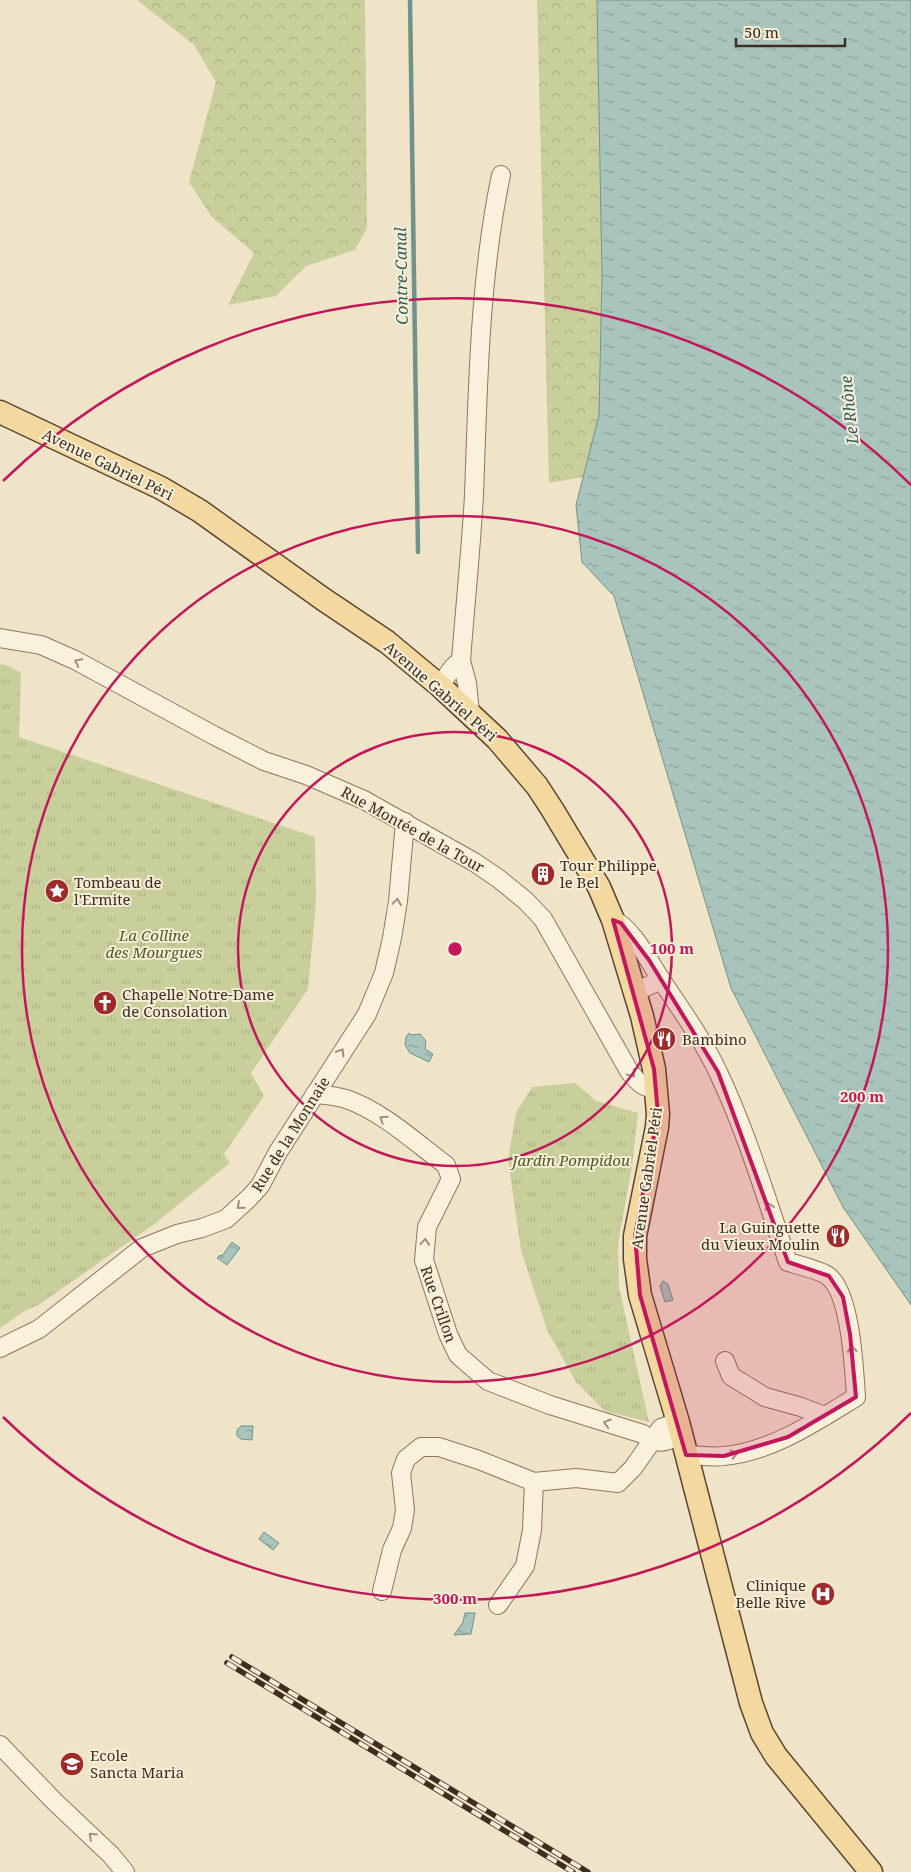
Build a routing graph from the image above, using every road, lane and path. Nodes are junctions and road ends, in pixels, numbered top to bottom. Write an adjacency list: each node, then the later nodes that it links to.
1 (501, 174): 4 (street)
2 (0, 412): 5 (main road, Avenue Gabriel Péri)
3 (0, 638): 7 (street, Rue Montée de la Tour, one-way to 3)
4 (461, 661): 5 (street); 6 (street)
5 (440, 686): 6 (main road, Avenue Gabriel Péri)
6 (470, 713): 8 (main road, Avenue Gabriel Péri)
7 (405, 822): 11 (street, Rue Montée de la Tour); 14 (street, Rue de la Monnaie, one-way to 7)
8 (613, 920): 9 (street); 10 (main road, Avenue Gabriel Péri)
9 (662, 980): 10 (street); 17 (street, one-way to 9)
10 (635, 992): 12 (main road, Avenue Gabriel Péri)
11 (616, 1047): 12 (street); 13 (street, Rue Montée de la Tour, one-way to 13)
12 (650, 1049): 13 (main road, Avenue Gabriel Péri)
13 (657, 1088): 18 (main road, Avenue Gabriel Péri)
14 (315, 1094): 15 (street, Rue de la Monnaie, one-way to 15); 19 (street, Rue Crillon, one-way to 14)
15 (0, 1348)
16 (725, 1361): 17 (street)
17 (825, 1416): 18 (street, one-way to 17)
18 (682, 1438): 19 (street); 25 (main road, Avenue Gabriel Péri)
19 (651, 1442): 20 (street)
20 (534, 1482): 21 (street); 22 (street)
21 (382, 1591)
22 (498, 1605)
23 (0, 1745): 24 (street, one-way to 23)
24 (125, 1872)
25 (871, 1872)

